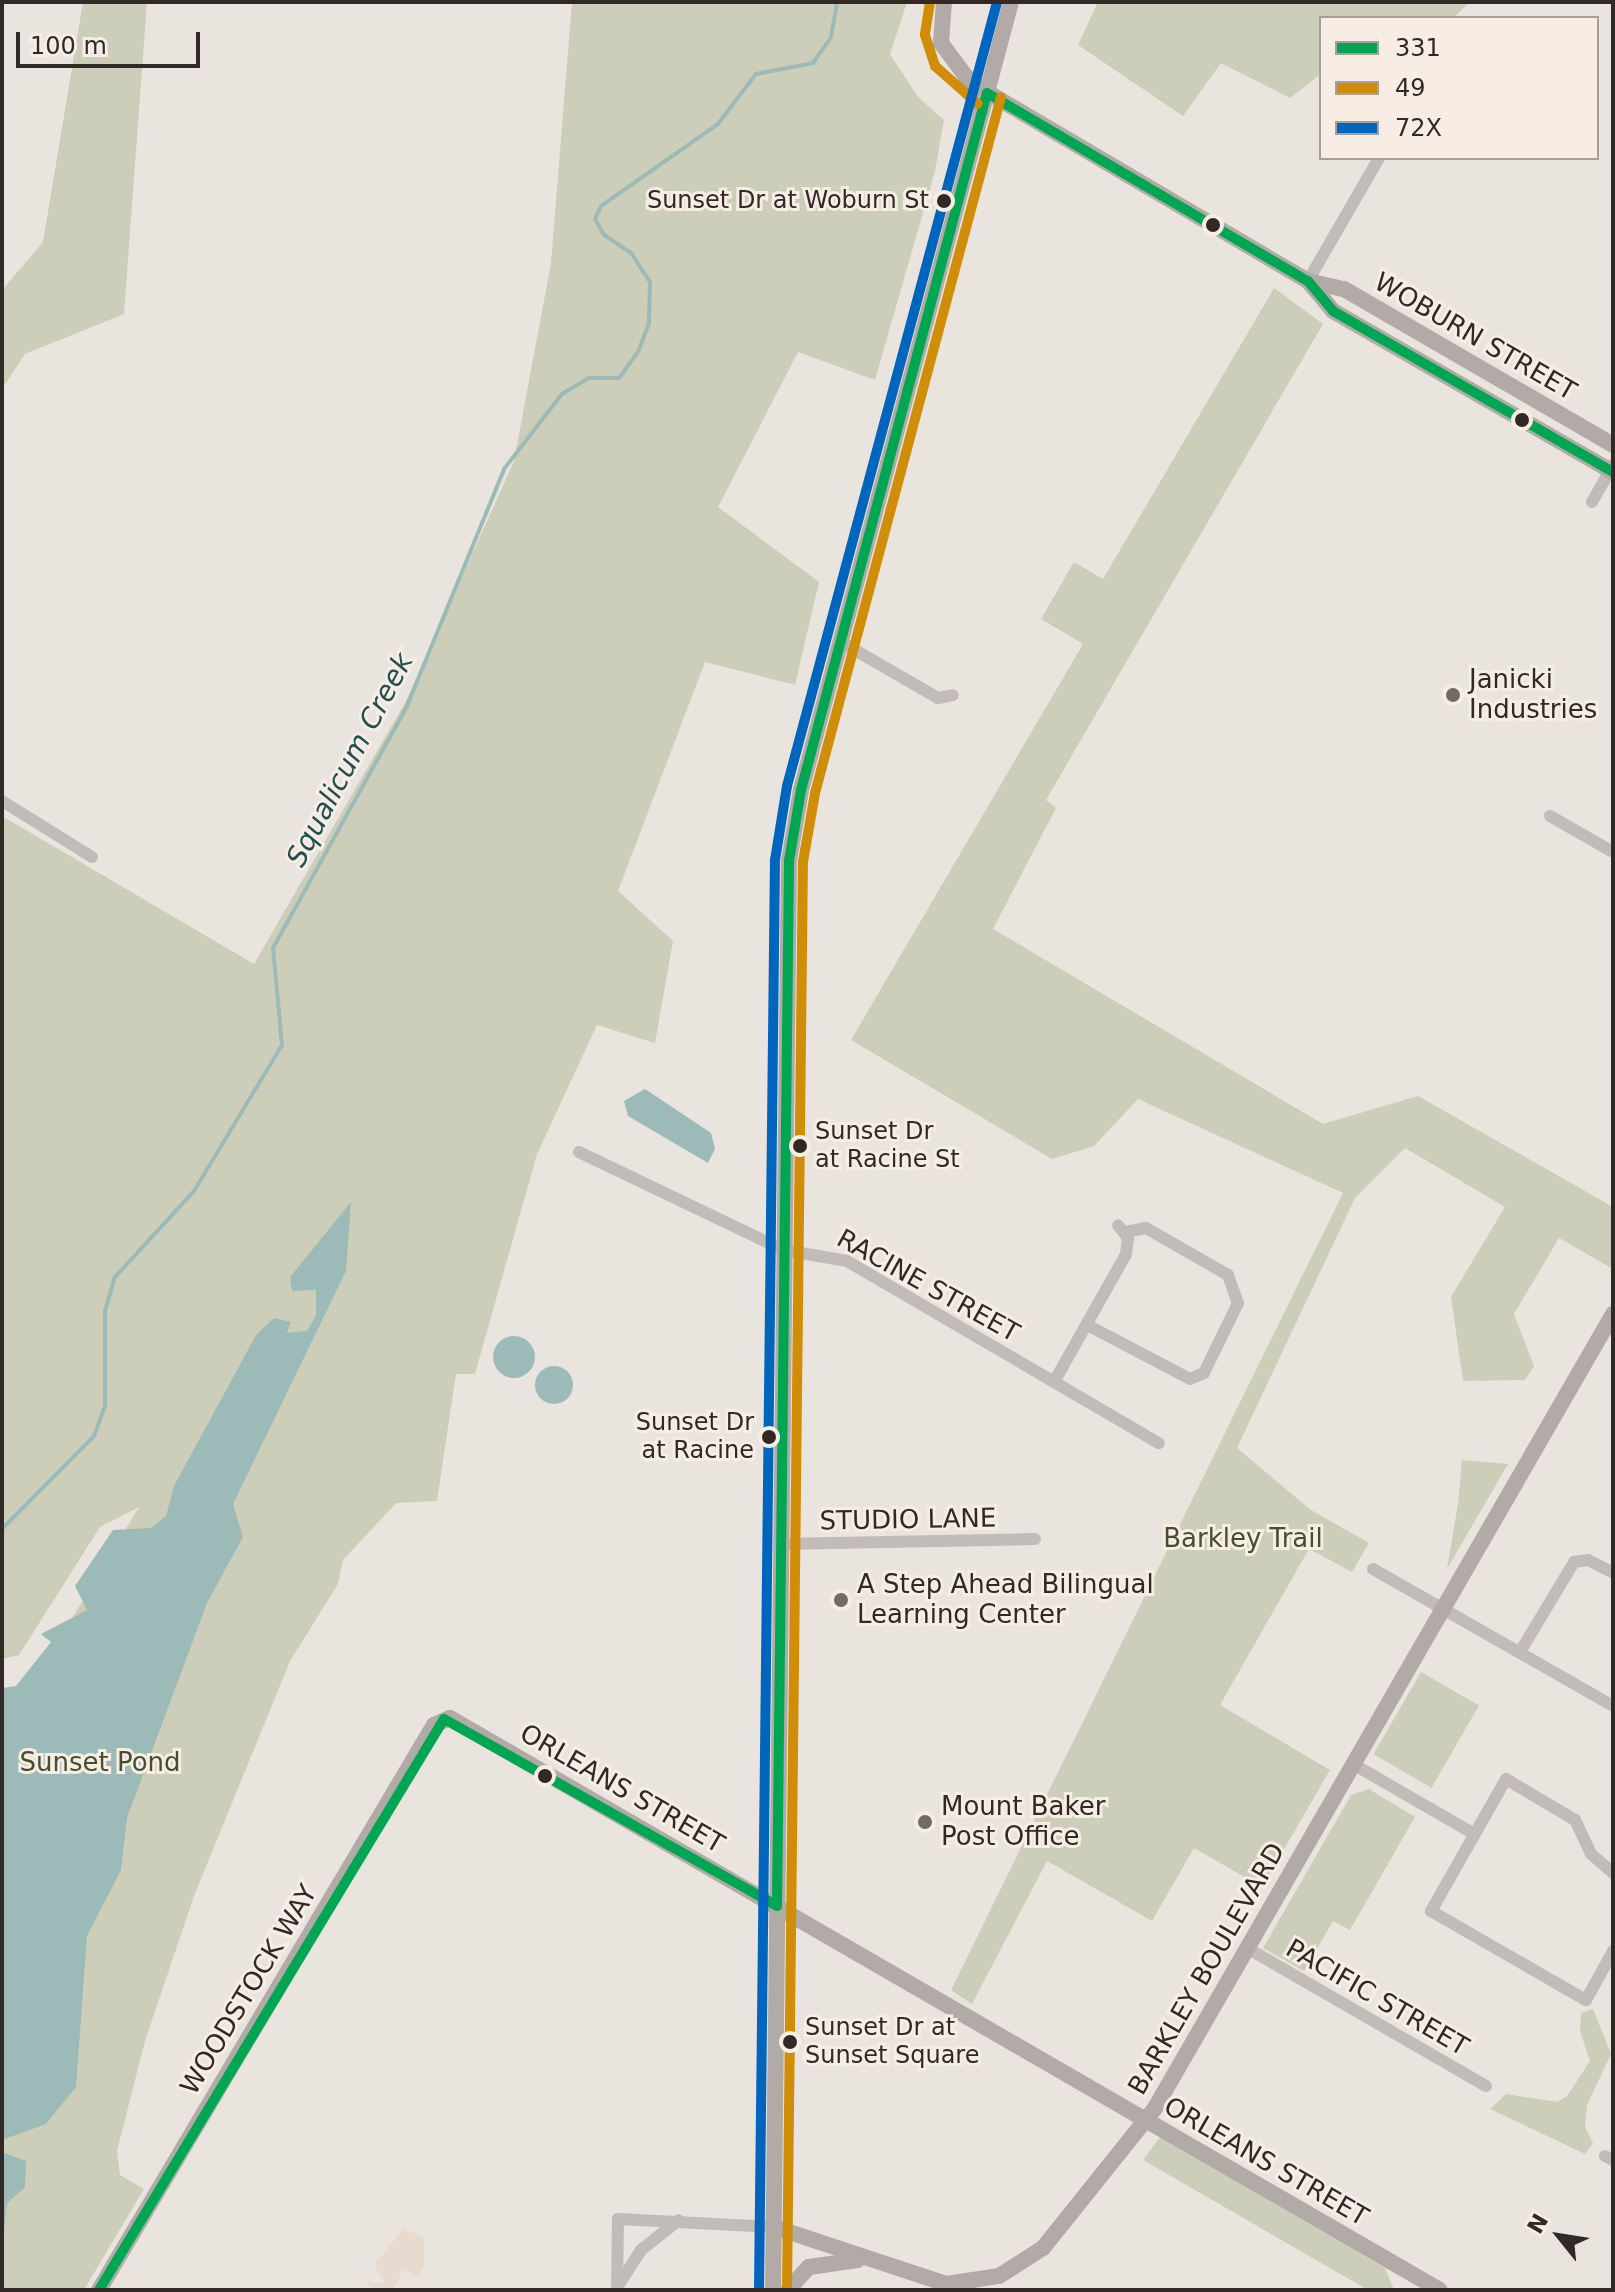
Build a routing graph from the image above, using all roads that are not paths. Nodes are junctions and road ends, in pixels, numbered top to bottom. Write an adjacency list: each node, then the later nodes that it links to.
1 (944, 2): 3 (main road, WOBURN STREET)
2 (1011, 2): 3 (main road)
3 (987, 93): 5 (main road, WOBURN STREET); 9 (main road)
4 (1378, 160): 5 (street)
5 (1308, 281): 6 (main road, WOBURN STREET); 7 (main road, WOBURN STREET)
6 (1613, 445)
7 (1612, 469): 8 (street)
8 (1592, 502)
9 (841, 642): 10 (street); 16 (main road)
10 (953, 695)
11 (2, 801): 14 (street)
12 (1550, 816): 13 (street)
13 (1613, 852)
14 (92, 857)
15 (579, 1152): 16 (street, RACINE STREET)
16 (784, 1250): 20 (street, RACINE STREET); 23 (main road)
17 (1613, 1314): 19 (main road, BARKLEY BOULEVARD)
18 (1091, 1327): 18 (street); 20 (street)
19 (1607, 1338): 26 (main road, BARKLEY BOULEVARD)
20 (1054, 1382): 21 (street, RACINE STREET)
21 (1159, 1443)
22 (1035, 1539): 23 (street, STUDIO LANE)
23 (781, 1544): 34 (main road)
24 (1373, 1569): 26 (street)
25 (1613, 1573): 27 (street)
26 (1443, 1609): 27 (street); 31 (main road, BARKLEY BOULEVARD)
27 (1520, 1652): 29 (street)
28 (1613, 1687): 29 (street)
29 (1609, 1703)
30 (444, 1719): 34 (main road, ORLEANS STREET); 42 (main road, WOODSTOCK WAY)
31 (1353, 1764): 32 (street); 35 (main road, BARKLEY BOULEVARD)
32 (1474, 1834): 33 (street); 36 (street)
33 (1613, 1873)
34 (777, 1906): 38 (main road, ORLEANS STREET); 40 (main road)
35 (1247, 1948): 37 (street, PACIFIC STREET); 38 (main road, BARKLEY BOULEVARD)
36 (1613, 1951)
37 (1486, 2086)
38 (1147, 2121): 41 (main road, BARKLEY BOULEVARD); 46 (main road, ORLEANS STREET)
39 (679, 2220): 40 (street, BARKLEY BOULEVARD); 43 (street); 43 (street, BARKLEY BOULEVARD)
40 (774, 2227): 41 (main road, BARKLEY BOULEVARD); 44 (main road)
41 (865, 2259): 45 (main road)
42 (99, 2290)
43 (617, 2290)
44 (773, 2290)
45 (788, 2290)
46 (1440, 2290)

